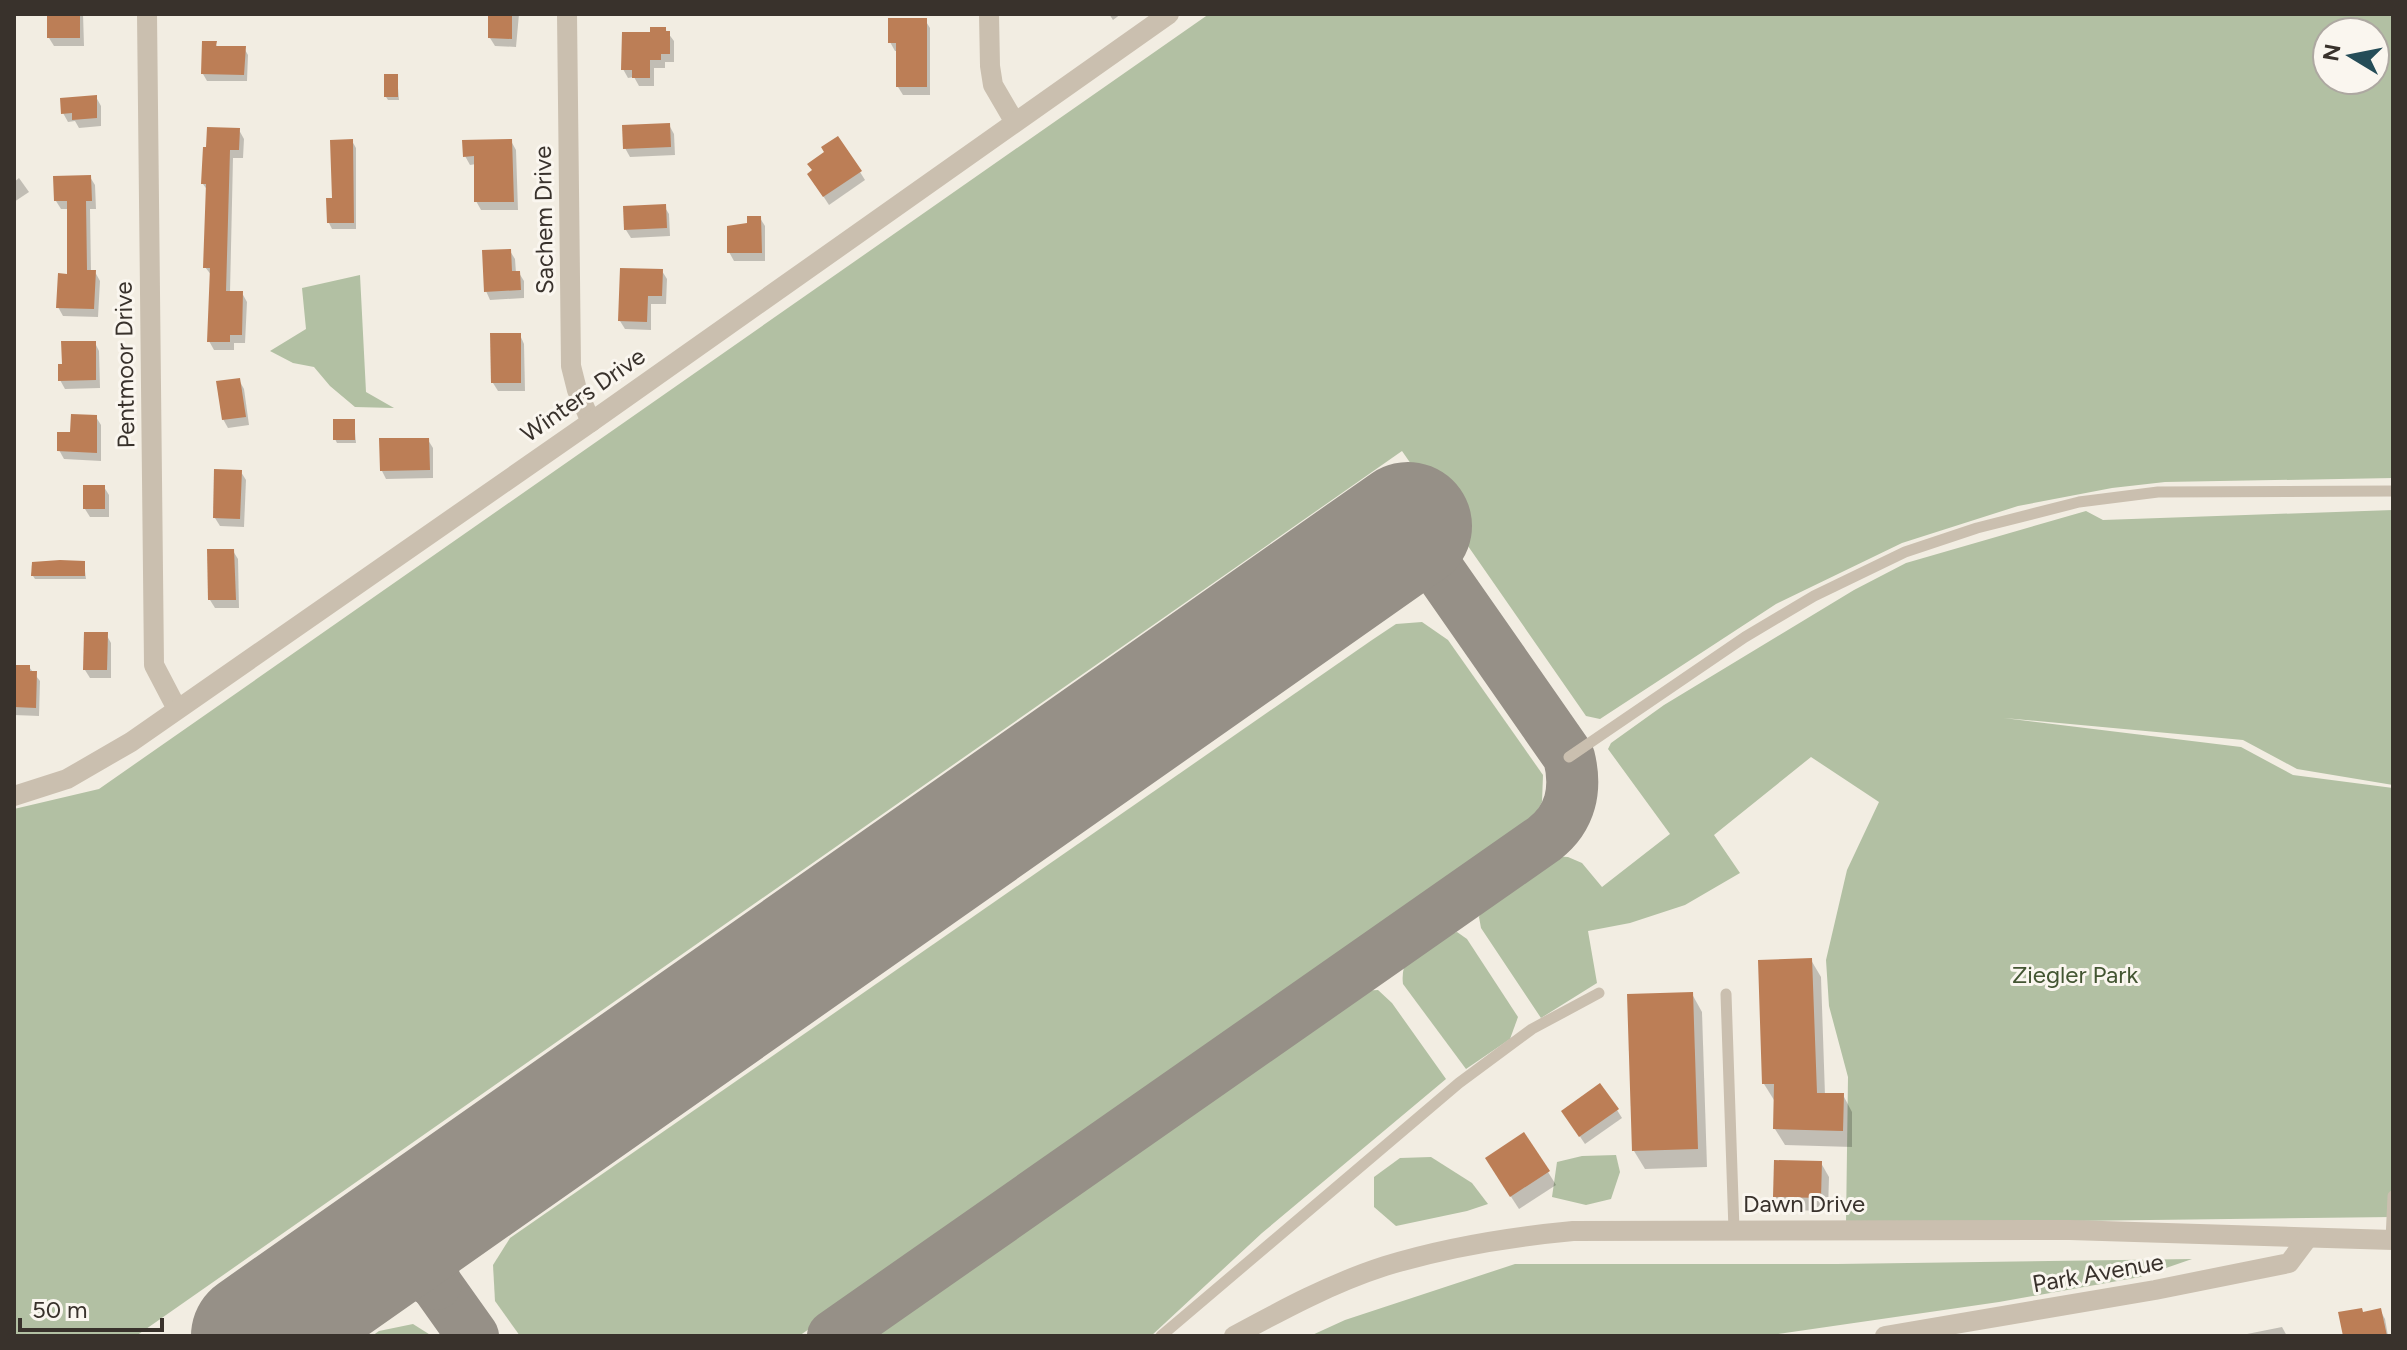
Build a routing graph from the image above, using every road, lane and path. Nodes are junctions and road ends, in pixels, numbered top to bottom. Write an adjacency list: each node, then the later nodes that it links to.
1 (147, 14): 8 (street, Pentmoor Drive)
2 (567, 14): 6 (street, Sachem Drive)
3 (989, 14): 5 (street)
4 (1169, 14): 5 (street, Winters Drive)
5 (1014, 121): 6 (street, Winters Drive)
6 (591, 422): 8 (street, Winters Drive)
7 (2393, 491): 9 (lane)
8 (177, 709): 10 (street, Winters Drive)
9 (1569, 757)
10 (14, 796)
11 (1599, 993): 17 (lane)
12 (1726, 994): 14 (lane)
13 (2393, 1196): 16 (lane)
14 (1734, 1230): 15 (street, Dawn Drive); 18 (street, Dawn Drive)
15 (2307, 1239): 16 (street, Dawn Drive); 19 (street, Park Avenue)
16 (2392, 1240)
17 (1161, 1336)
18 (1234, 1336)
19 (1885, 1336)

